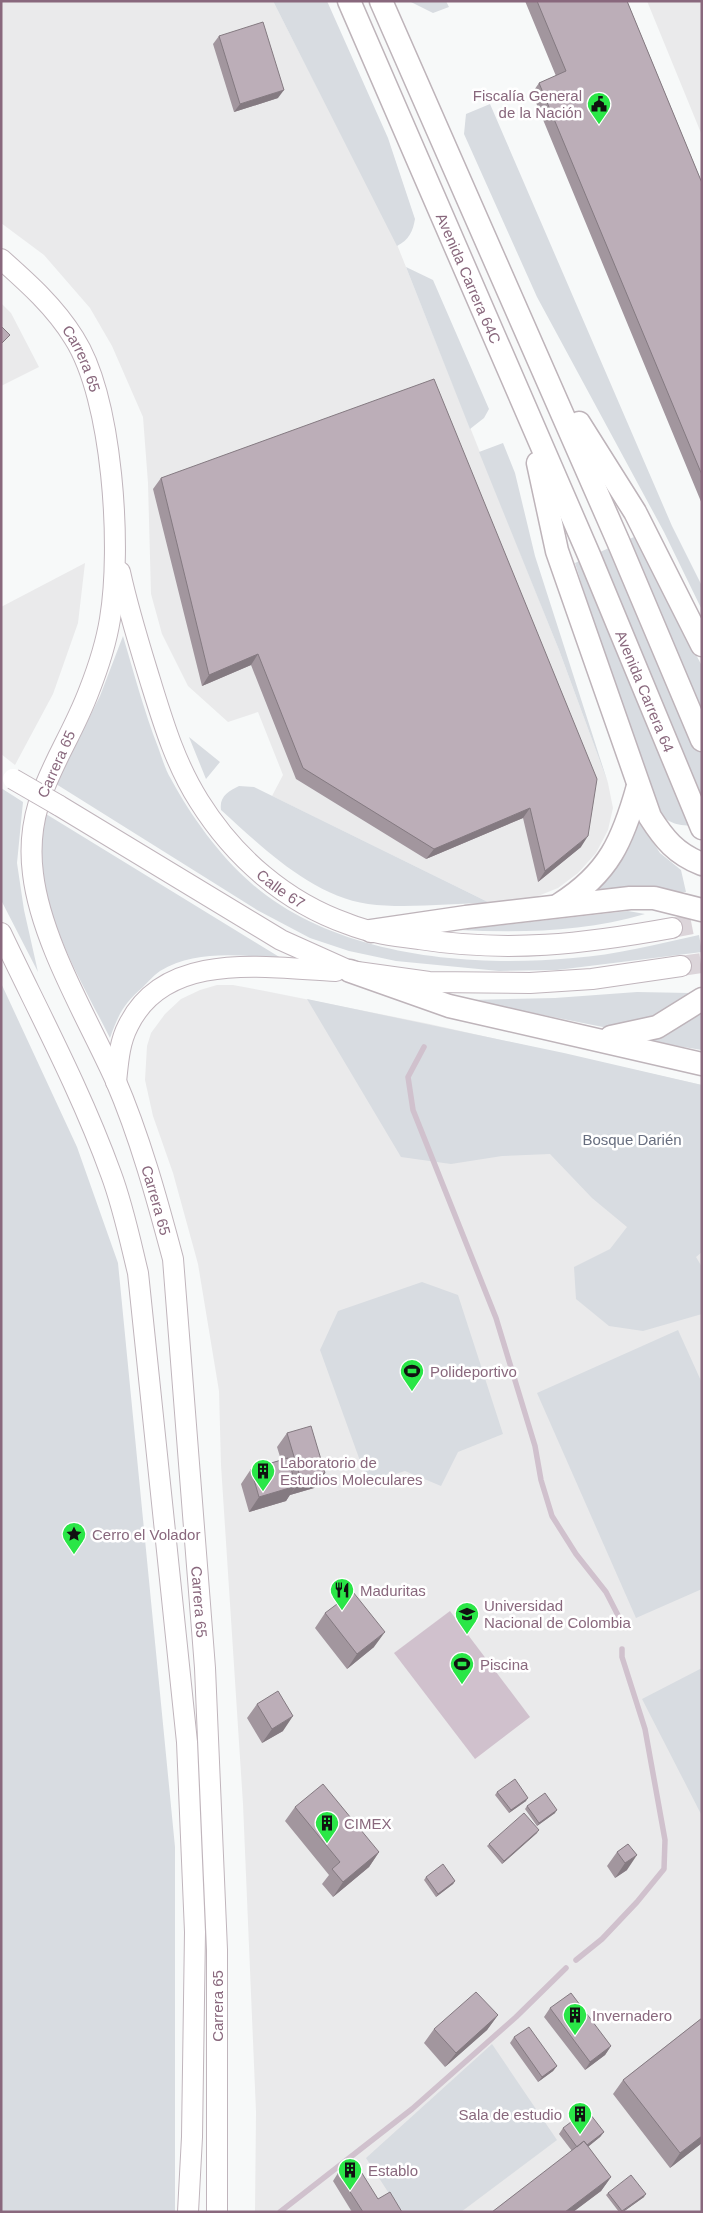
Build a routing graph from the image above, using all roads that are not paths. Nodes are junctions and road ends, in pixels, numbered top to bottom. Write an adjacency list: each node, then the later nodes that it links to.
1 (349, 1): 5 (main road, Avenida Carrera 64C)
2 (382, 1): 4 (main road, Avenida Carrera 64C)
3 (1, 258): 6 (main road, Carrera 65)
4 (538, 357): 8 (main road); 9 (main road, Avenida Carrera 64C)
5 (528, 414): 7 (main road, Avenida Carrera 64C); 11 (main road)
6 (114, 531): 21 (main road, Calle 67); 28 (main road, Carrera 65)
7 (589, 555): 13 (main road, Avenida Carrera 64)
8 (702, 645)
9 (702, 740)
10 (7, 775): 24 (main road, bridge)
11 (638, 786): 12 (main road); 17 (main road)
12 (650, 816): 14 (main road); 15 (main road)
13 (702, 828)
14 (702, 838)
15 (702, 864)
16 (674, 902): 17 (main road); 18 (main road); 19 (main road)
17 (555, 908): 21 (main road)
18 (702, 910)
19 (702, 925)
20 (672, 928): 21 (main road, Calle 67)
21 (371, 931)
22 (1, 933): 29 (main road, Carrera 65)
23 (681, 966): 24 (main road)
24 (350, 971): 26 (main road); 28 (main road)
25 (702, 999): 26 (main road)
26 (595, 1038): 27 (main road)
27 (702, 1064)
28 (116, 1082): 30 (main road, Carrera 65)
29 (188, 2212)
30 (217, 2212)

